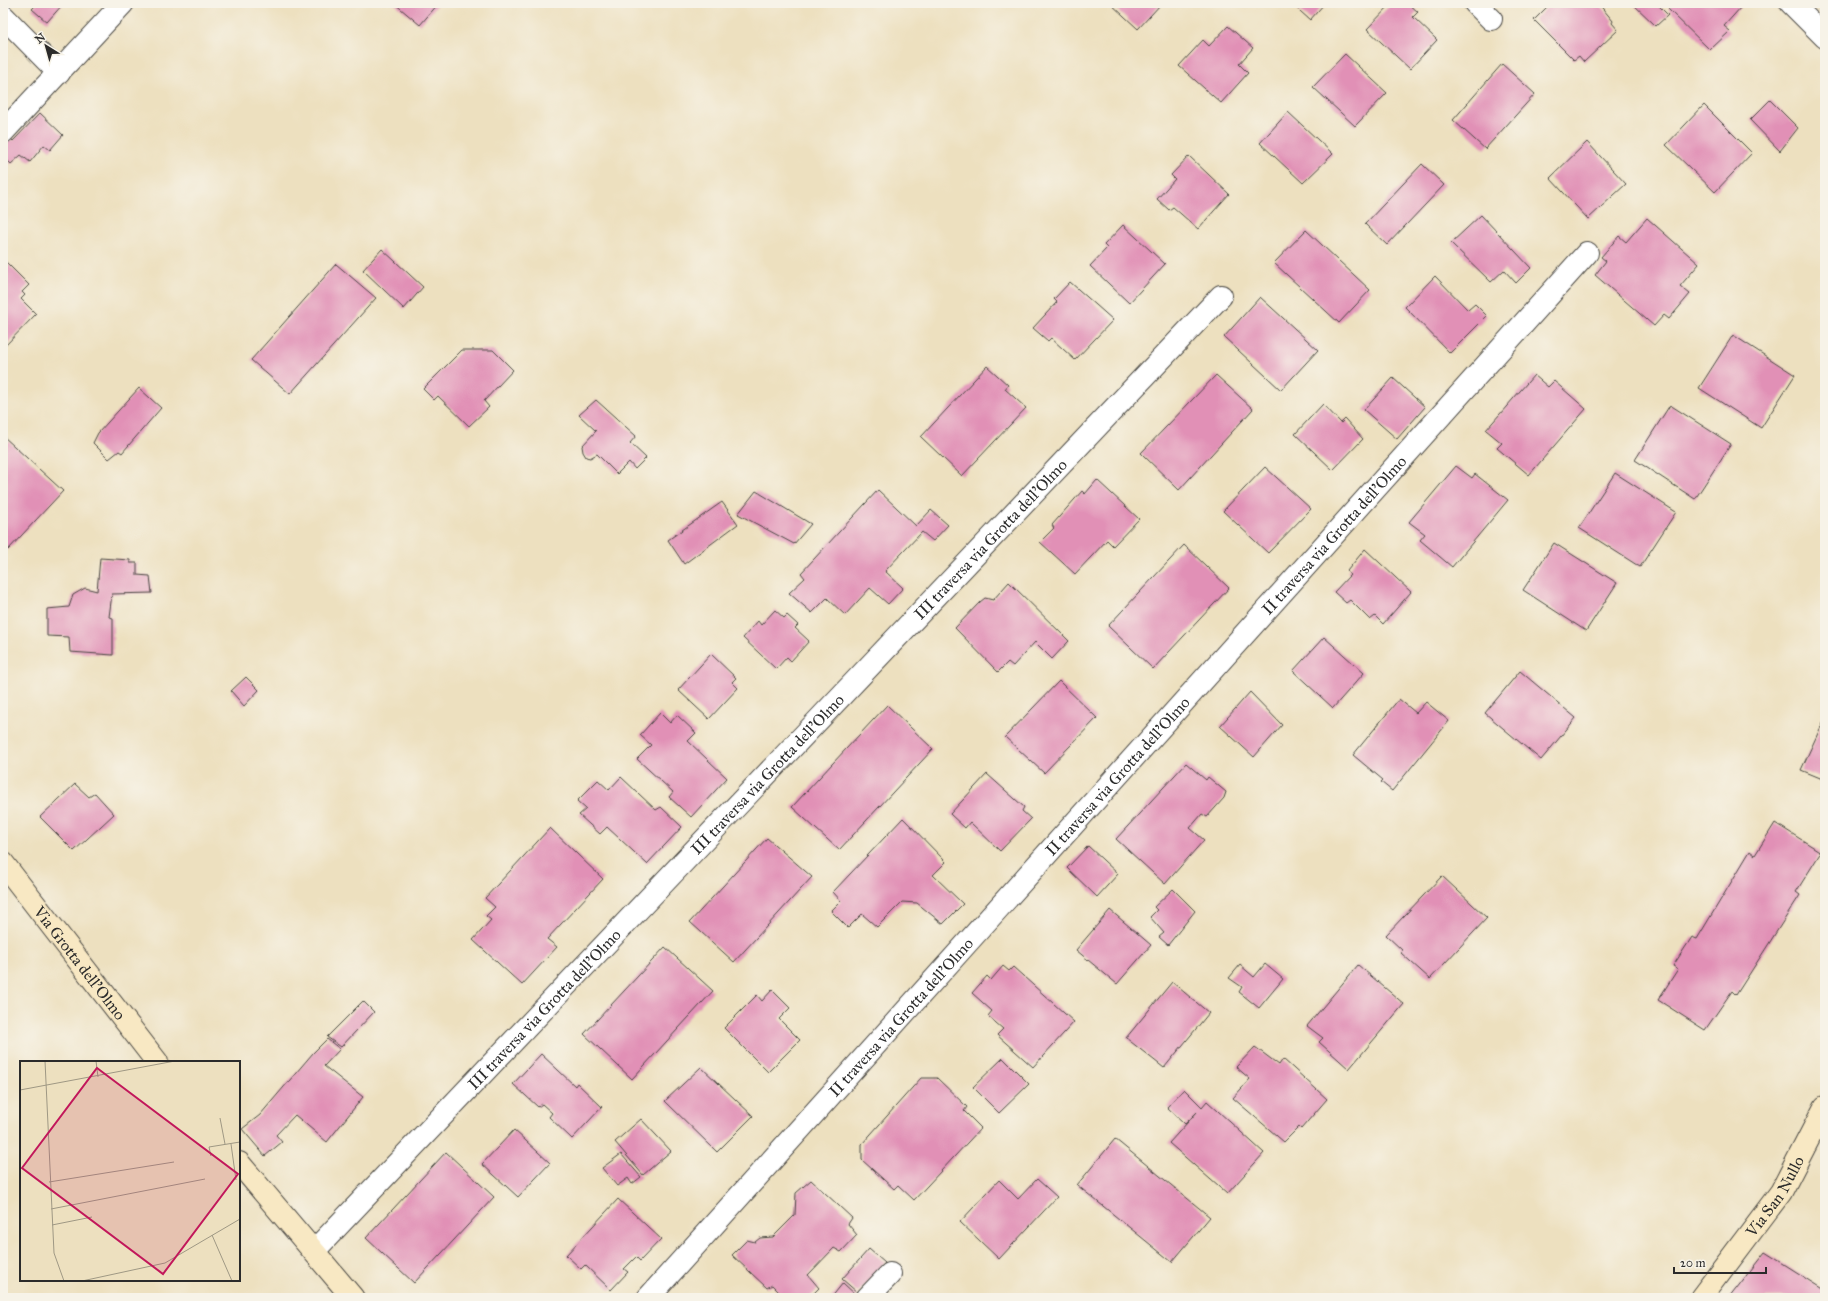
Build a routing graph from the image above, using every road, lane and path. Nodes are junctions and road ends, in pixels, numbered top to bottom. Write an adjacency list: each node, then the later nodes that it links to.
1 (123, 3): 7 (street)
2 (1475, 3): 5 (street)
3 (1792, 3): 6 (street)
4 (3, 16): 7 (street)
5 (1491, 19)
6 (1825, 37)
7 (59, 73): 8 (street)
8 (3, 132)
9 (1587, 253): 18 (street, II traversa via Grotta dell'Olmo)
10 (1221, 296): 15 (street, III traversa via Grotta dell'Olmo)
11 (3, 863): 12 (street, Via Grotta dell'Olmo)
12 (156, 1061)
13 (1825, 1107): 20 (street, Via San Nullo)
14 (240, 1164): 15 (street)
15 (314, 1251): 17 (street)
16 (890, 1274): 19 (street)
17 (353, 1298)
18 (648, 1298)
19 (867, 1298)
20 (1701, 1298)

